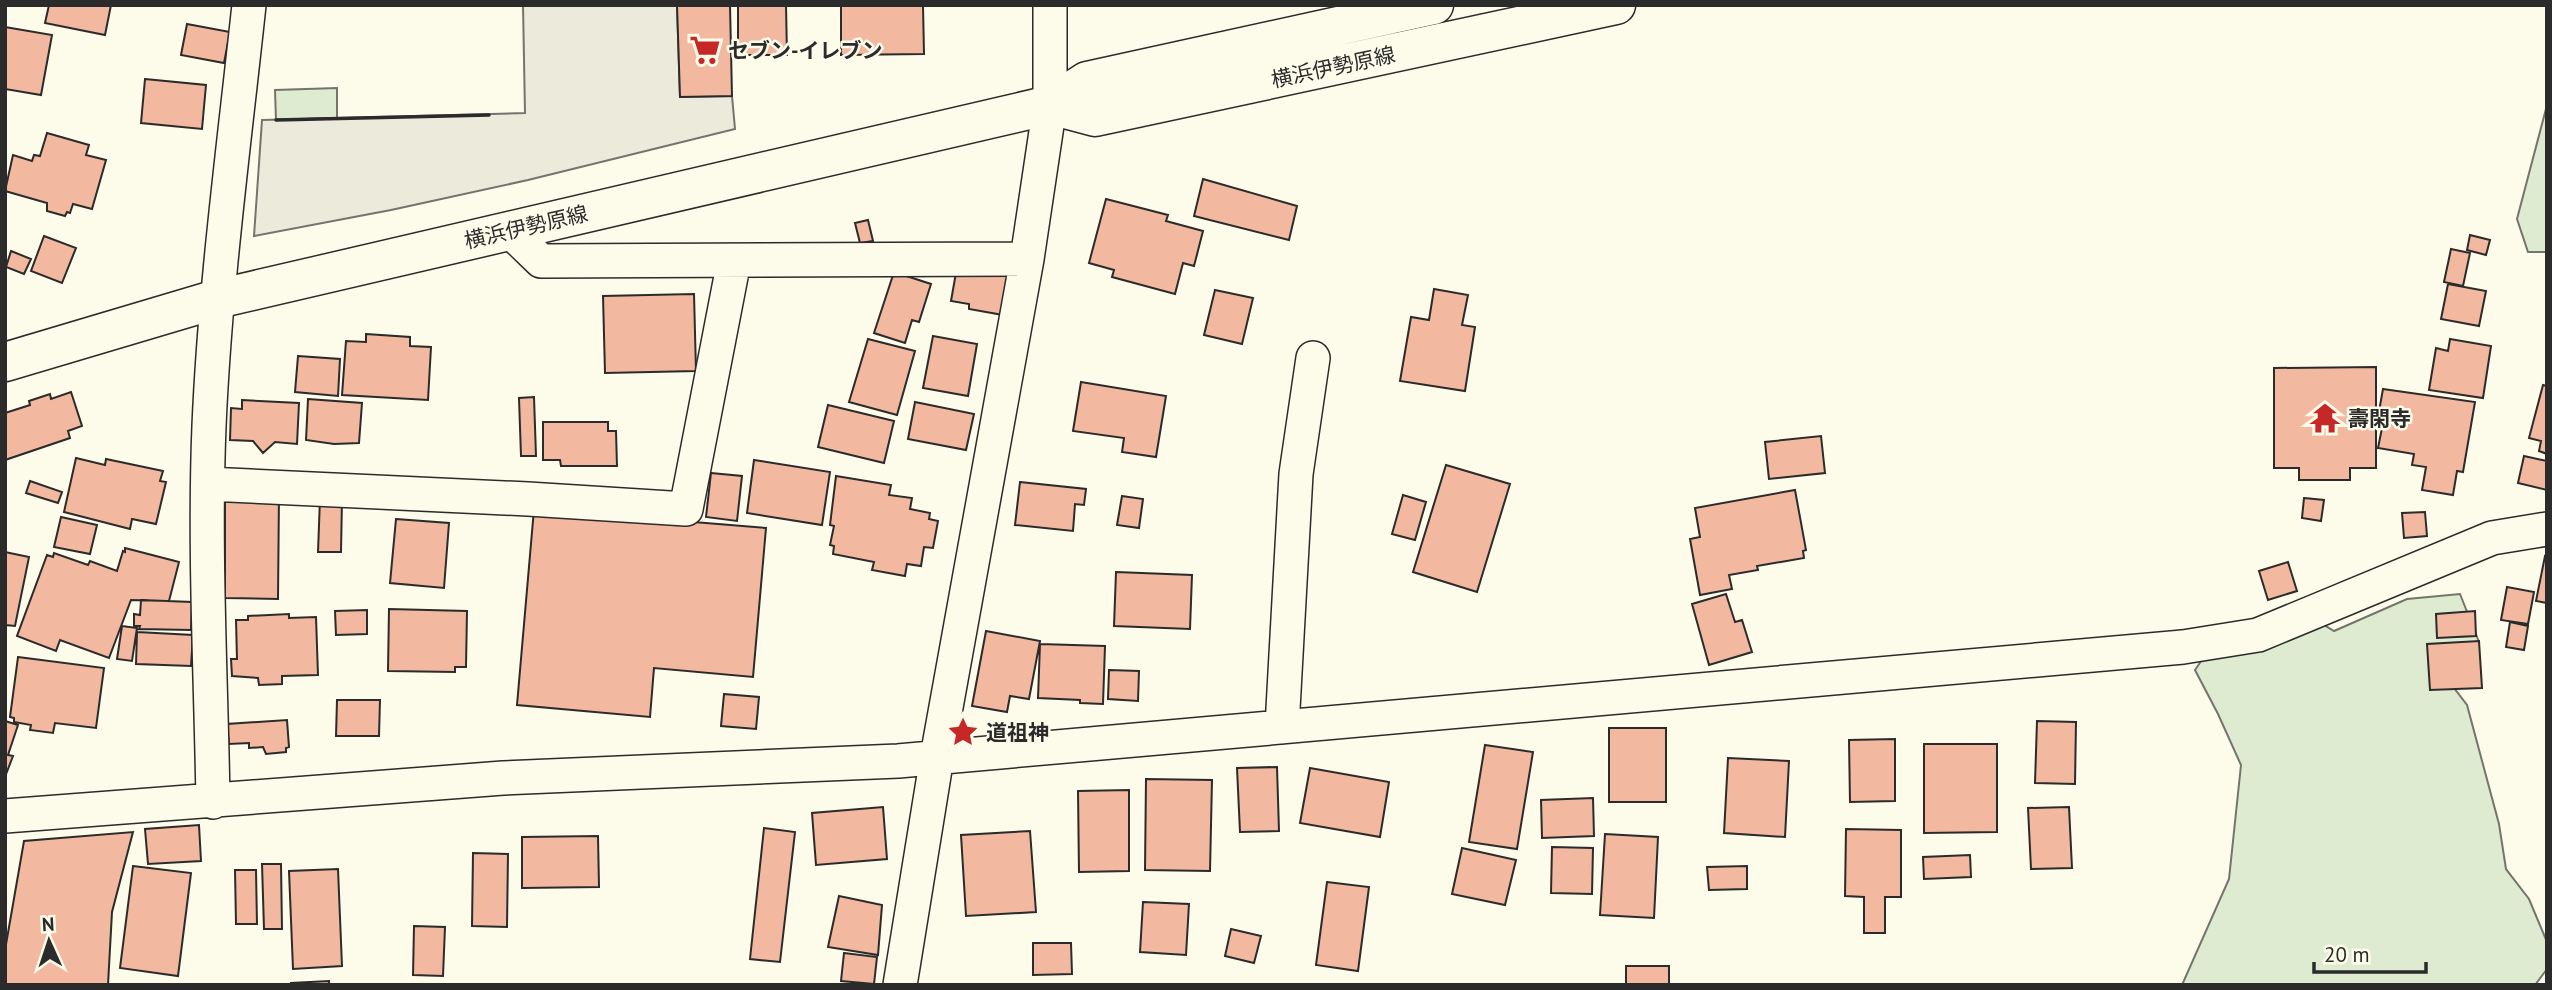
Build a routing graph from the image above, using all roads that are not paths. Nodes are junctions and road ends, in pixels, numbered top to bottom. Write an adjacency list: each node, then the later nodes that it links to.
1 (249, 5): 9 (street)
2 (1050, 5): 5 (street)
3 (1434, 5): 5 (main road, 横浜伊勢原線)
4 (1616, 5): 5 (main road, 横浜伊勢原線)
5 (1050, 105): 6 (main road, 横浜伊勢原線); 7 (street)
6 (510, 231): 8 (street); 9 (main road, 横浜伊勢原線)
7 (1027, 259): 8 (street); 15 (street)
8 (734, 261): 12 (street)
9 (217, 299): 11 (main road, 横浜伊勢原線); 12 (street)
10 (1313, 358): 14 (street)
11 (5, 362)
12 (208, 484): 16 (street)
13 (2547, 529): 14 (street)
14 (1282, 727): 15 (street)
15 (937, 757): 16 (street); 18 (street)
16 (213, 802): 17 (street)
17 (5, 816)
18 (900, 985)

